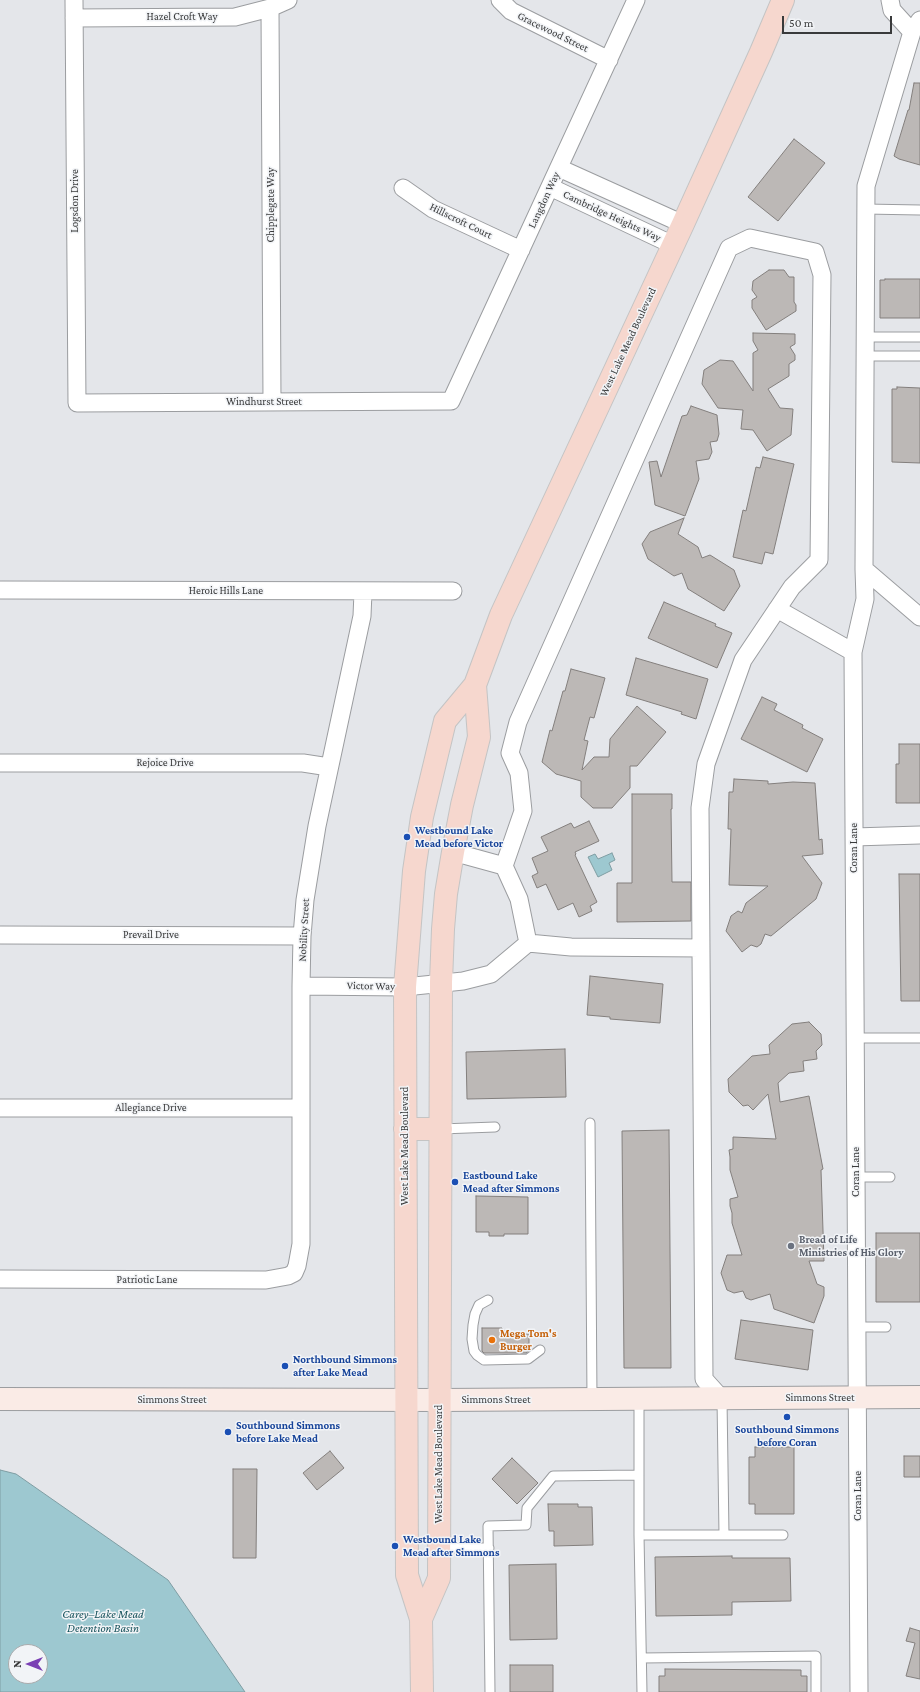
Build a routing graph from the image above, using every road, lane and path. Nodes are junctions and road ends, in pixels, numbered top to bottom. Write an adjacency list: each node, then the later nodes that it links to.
1 (74, 0): 8 (street, Logsdon Drive)
2 (288, 0): 7 (street, Hazel Croft Way)
3 (500, 0): 10 (street, Gracewood Street)
4 (636, 0): 10 (street, Langdon Way)
5 (783, 0): 16 (main road, West Lake Mead Boulevard)
6 (890, 0): 9 (street)
7 (270, 8): 8 (street, Hazel Croft Way); 24 (street, Chipplegate Way)
8 (74, 18): 25 (street, Logsdon Drive)
9 (916, 26): 14 (street, Coran Lane)
10 (609, 60): 11 (street, Langdon Way)
11 (559, 168): 12 (street, Langdon Way); 16 (street, Cambridge Heights Way)
12 (550, 187): 17 (street, Cambridge Heights Way); 18 (street, Langdon Way)
13 (403, 188): 18 (street, Hillscroft Court)
14 (866, 210): 15 (lane); 19 (street, Coran Lane)
15 (920, 210)
16 (683, 224): 17 (main road, West Lake Mead Boulevard)
17 (673, 245): 33 (main road, West Lake Mead Boulevard)
18 (521, 250): 23 (street, Langdon Way)
19 (865, 337): 20 (lane); 21 (street, Coran Lane)
20 (920, 337)
21 (865, 356): 22 (lane); 26 (street, Coran Lane)
22 (920, 356)
23 (451, 401): 24 (street, Windhurst Street)
24 (272, 402): 25 (street, Windhurst Street)
25 (76, 403)
26 (864, 569): 31 (street); 32 (street, Coran Lane)
27 (0, 590): 29 (street, Heroic Hills Lane)
28 (453, 591): 29 (street, Heroic Hills Lane)
29 (363, 592): 35 (street, Nobility Street)
30 (777, 609): 32 (street); 39 (street); 43 (street)
31 (920, 617)
32 (853, 652): 37 (street, Coran Lane)
33 (475, 685): 38 (main road, West Lake Mead Boulevard); 46 (main road, West Lake Mead Boulevard)
34 (0, 763): 35 (street, Rejoice Drive)
35 (329, 767): 41 (street, Nobility Street)
36 (920, 835): 37 (street)
37 (854, 837): 47 (street, Coran Lane)
38 (453, 852): 39 (street); 44 (main road, West Lake Mead Boulevard)
39 (504, 866): 42 (street)
40 (0, 935): 41 (street, Prevail Drive)
41 (302, 936): 45 (street, Nobility Street)
42 (528, 943): 43 (street); 44 (street, Victor Way)
43 (701, 948): 67 (street)
44 (441, 982): 46 (street, Victor Way); 54 (main road, West Lake Mead Boulevard)
45 (301, 986): 46 (street, Victor Way); 50 (street, Nobility Street)
46 (405, 987): 53 (main road, West Lake Mead Boulevard)
47 (856, 1038): 48 (lane); 55 (street, Coran Lane)
48 (920, 1038)
49 (0, 1108): 50 (street, Allegiance Drive)
50 (301, 1108): 57 (street, Nobility Street)
51 (590, 1123): 70 (lane)
52 (495, 1127): 54 (lane)
53 (405, 1129): 54 (main road); 68 (main road, West Lake Mead Boulevard)
54 (441, 1129): 69 (main road, West Lake Mead Boulevard)
55 (856, 1177): 56 (lane); 60 (street, Coran Lane)
56 (890, 1177)
57 (294, 1273): 58 (street, Patriotic Lane)
58 (0, 1279)
59 (488, 1300): 62 (lane)
60 (856, 1327): 61 (lane); 64 (street, Coran Lane)
61 (886, 1327)
62 (540, 1350)
63 (920, 1397): 64 (main road, Simmons Street)
64 (858, 1398): 67 (main road, Simmons Street); 83 (street, Coran Lane)
65 (0, 1399): 68 (main road, Simmons Street)
66 (639, 1399): 67 (main road, Simmons Street); 70 (main road, Simmons Street); 71 (lane)
67 (722, 1399): 73 (lane)
68 (407, 1400): 69 (main road, Simmons Street); 77 (main road, West Lake Mead Boulevard)
69 (440, 1400): 70 (main road, Simmons Street); 75 (main road, West Lake Mead Boulevard)
70 (592, 1400)
71 (639, 1475): 72 (lane); 76 (lane)
72 (639, 1535): 73 (lane); 78 (lane)
73 (724, 1535): 74 (lane)
74 (783, 1535)
75 (439, 1548): 76 (lane); 77 (main road, West Lake Mead Boulevard)
76 (489, 1548): 80 (lane)
77 (421, 1619): 79 (main road, West Lake Mead Boulevard)
78 (642, 1658): 81 (lane); 82 (lane)
79 (422, 1692)
80 (490, 1692)
81 (642, 1692)
82 (816, 1692)
83 (859, 1692)

